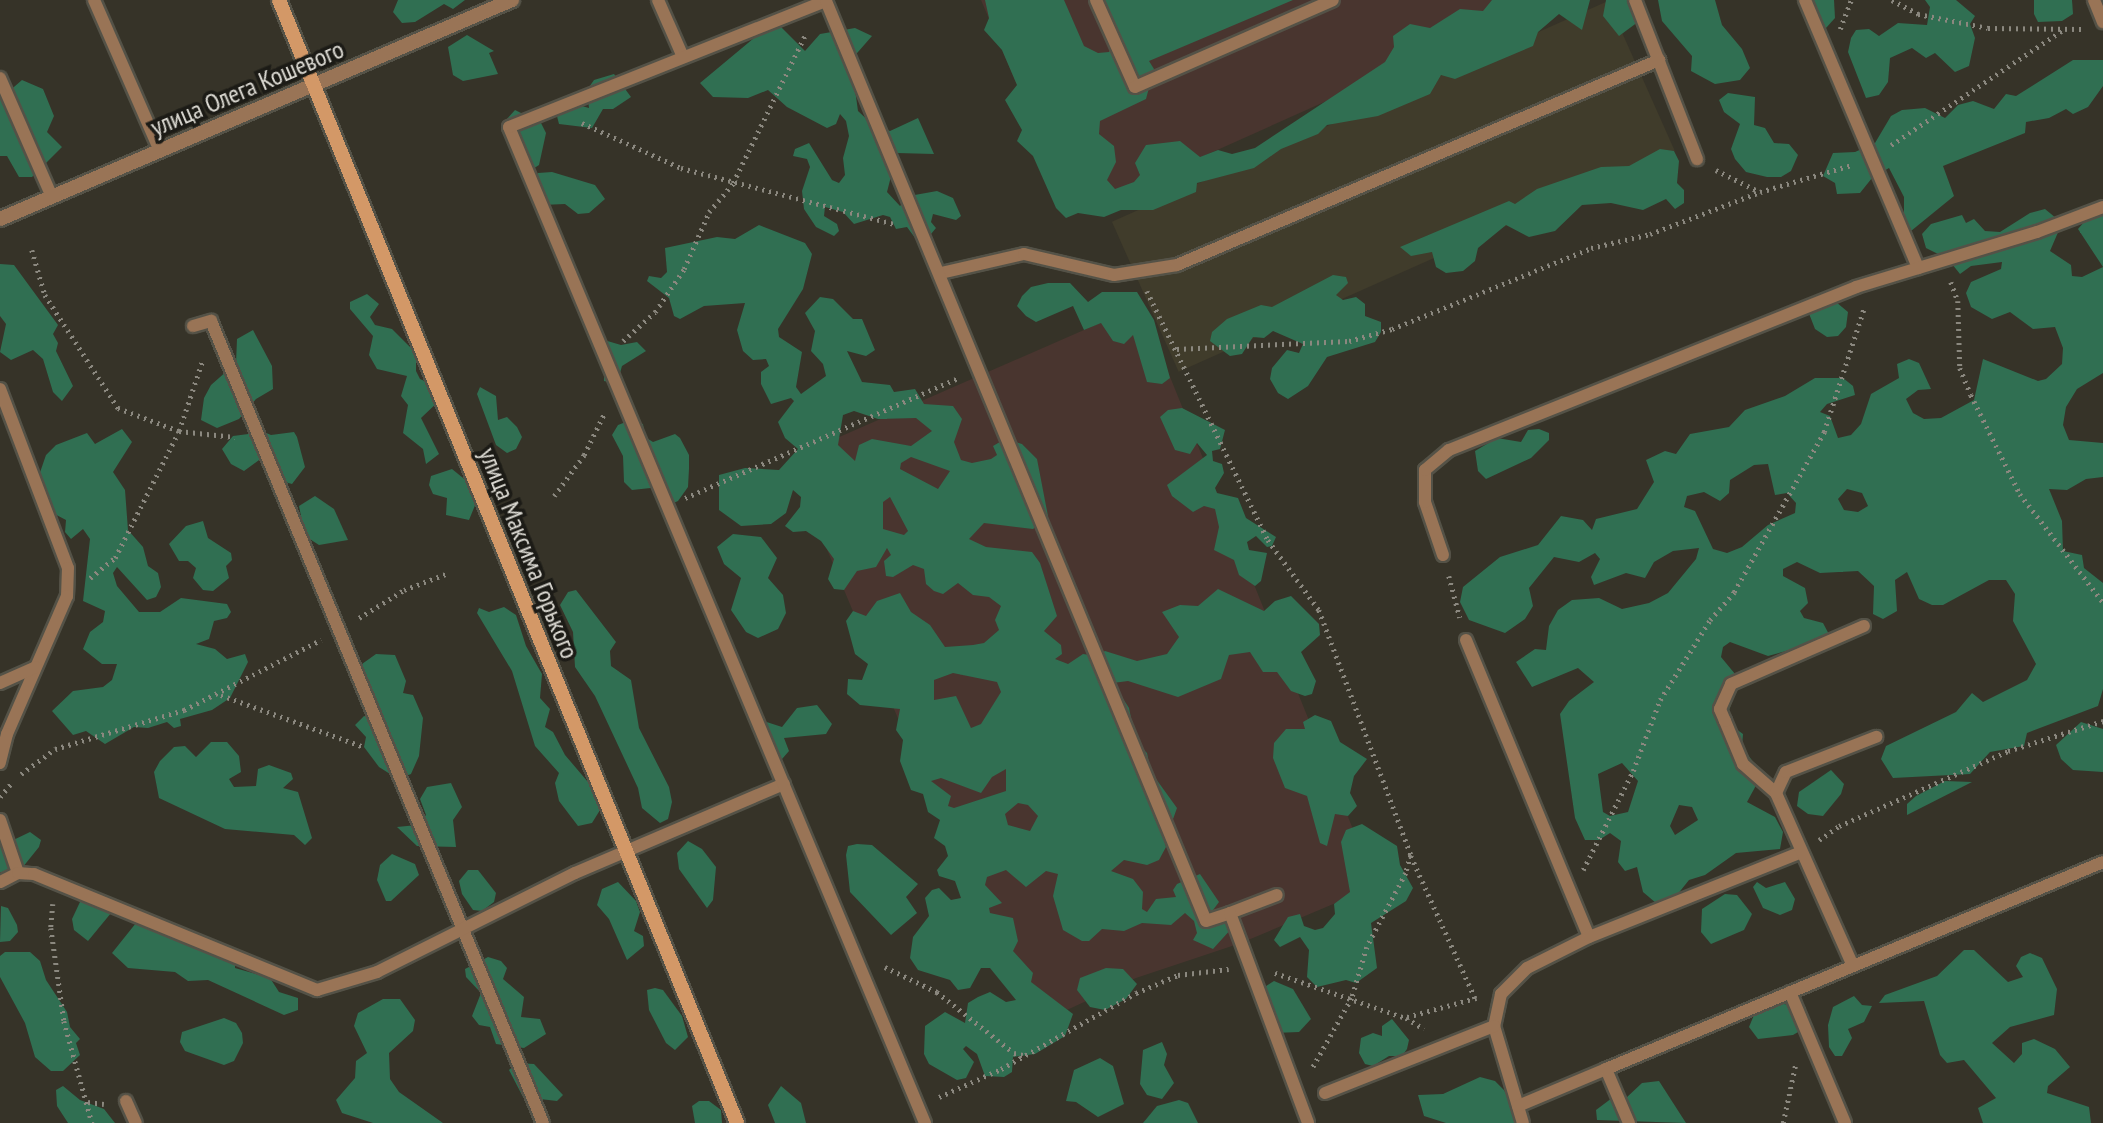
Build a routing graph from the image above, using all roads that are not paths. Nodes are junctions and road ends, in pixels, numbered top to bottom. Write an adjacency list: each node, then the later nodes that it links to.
1 (94, 0): 16 (lane)
2 (279, 0): 15 (main road, улица Максима Горького)
3 (512, 0): 10 (street, улица Олега Кошевого)
4 (658, 0): 12 (lane)
5 (1096, 0): 6 (lane)
6 (1333, 0)
7 (1635, 0): 13 (lane)
8 (1805, 0): 21 (lane)
9 (2094, 0): 11 (lane)
10 (488, 5): 15 (street, улица Олега Кошевого)
11 (2103, 22)
12 (683, 57): 22 (lane); 32 (lane)
13 (1659, 60): 17 (lane); 22 (lane)
14 (0, 78): 18 (lane)
15 (314, 85): 16 (street, улица Олега Кошевого); 35 (main road, улица Максима Горького)
16 (160, 151): 18 (street, улица Олега Кошевого)
17 (1697, 159)
18 (52, 197): 20 (street, улица Олега Кошевого)
19 (2103, 207): 21 (lane)
20 (0, 219)
21 (1918, 268): 25 (lane)
22 (942, 273): 41 (lane)
23 (192, 326): 42 (lane)
24 (0, 389): 28 (lane)
25 (1443, 555)
26 (1864, 626): 33 (lane)
27 (1466, 640): 43 (lane)
28 (36, 667): 29 (lane); 31 (lane)
29 (0, 683)
30 (1876, 737): 33 (lane)
31 (0, 763)
32 (784, 783): 35 (lane); 54 (lane)
33 (1776, 793): 36 (lane)
34 (0, 820): 38 (lane)
35 (625, 850): 42 (lane); 53 (main road, улица Максима Горького)
36 (1801, 852): 43 (lane); 44 (lane)
37 (2103, 862): 44 (lane)
38 (18, 873): 39 (lane); 42 (lane)
39 (0, 882)
40 (1277, 895): 41 (lane)
41 (1230, 913): 55 (lane)
42 (461, 929): 52 (lane)
43 (1589, 937): 46 (lane)
44 (1853, 966): 45 (lane)
45 (1790, 992): 47 (lane); 58 (lane)
46 (1494, 1027): 48 (lane); 50 (lane)
47 (1606, 1069): 50 (lane); 57 (lane)
48 (1325, 1093)
49 (126, 1101): 51 (lane)
50 (1518, 1106): 56 (lane)
51 (136, 1123)
52 (543, 1123)
53 (737, 1123)
54 (925, 1123)
55 (1308, 1123)
56 (1523, 1123)
57 (1629, 1123)
58 (1845, 1123)

